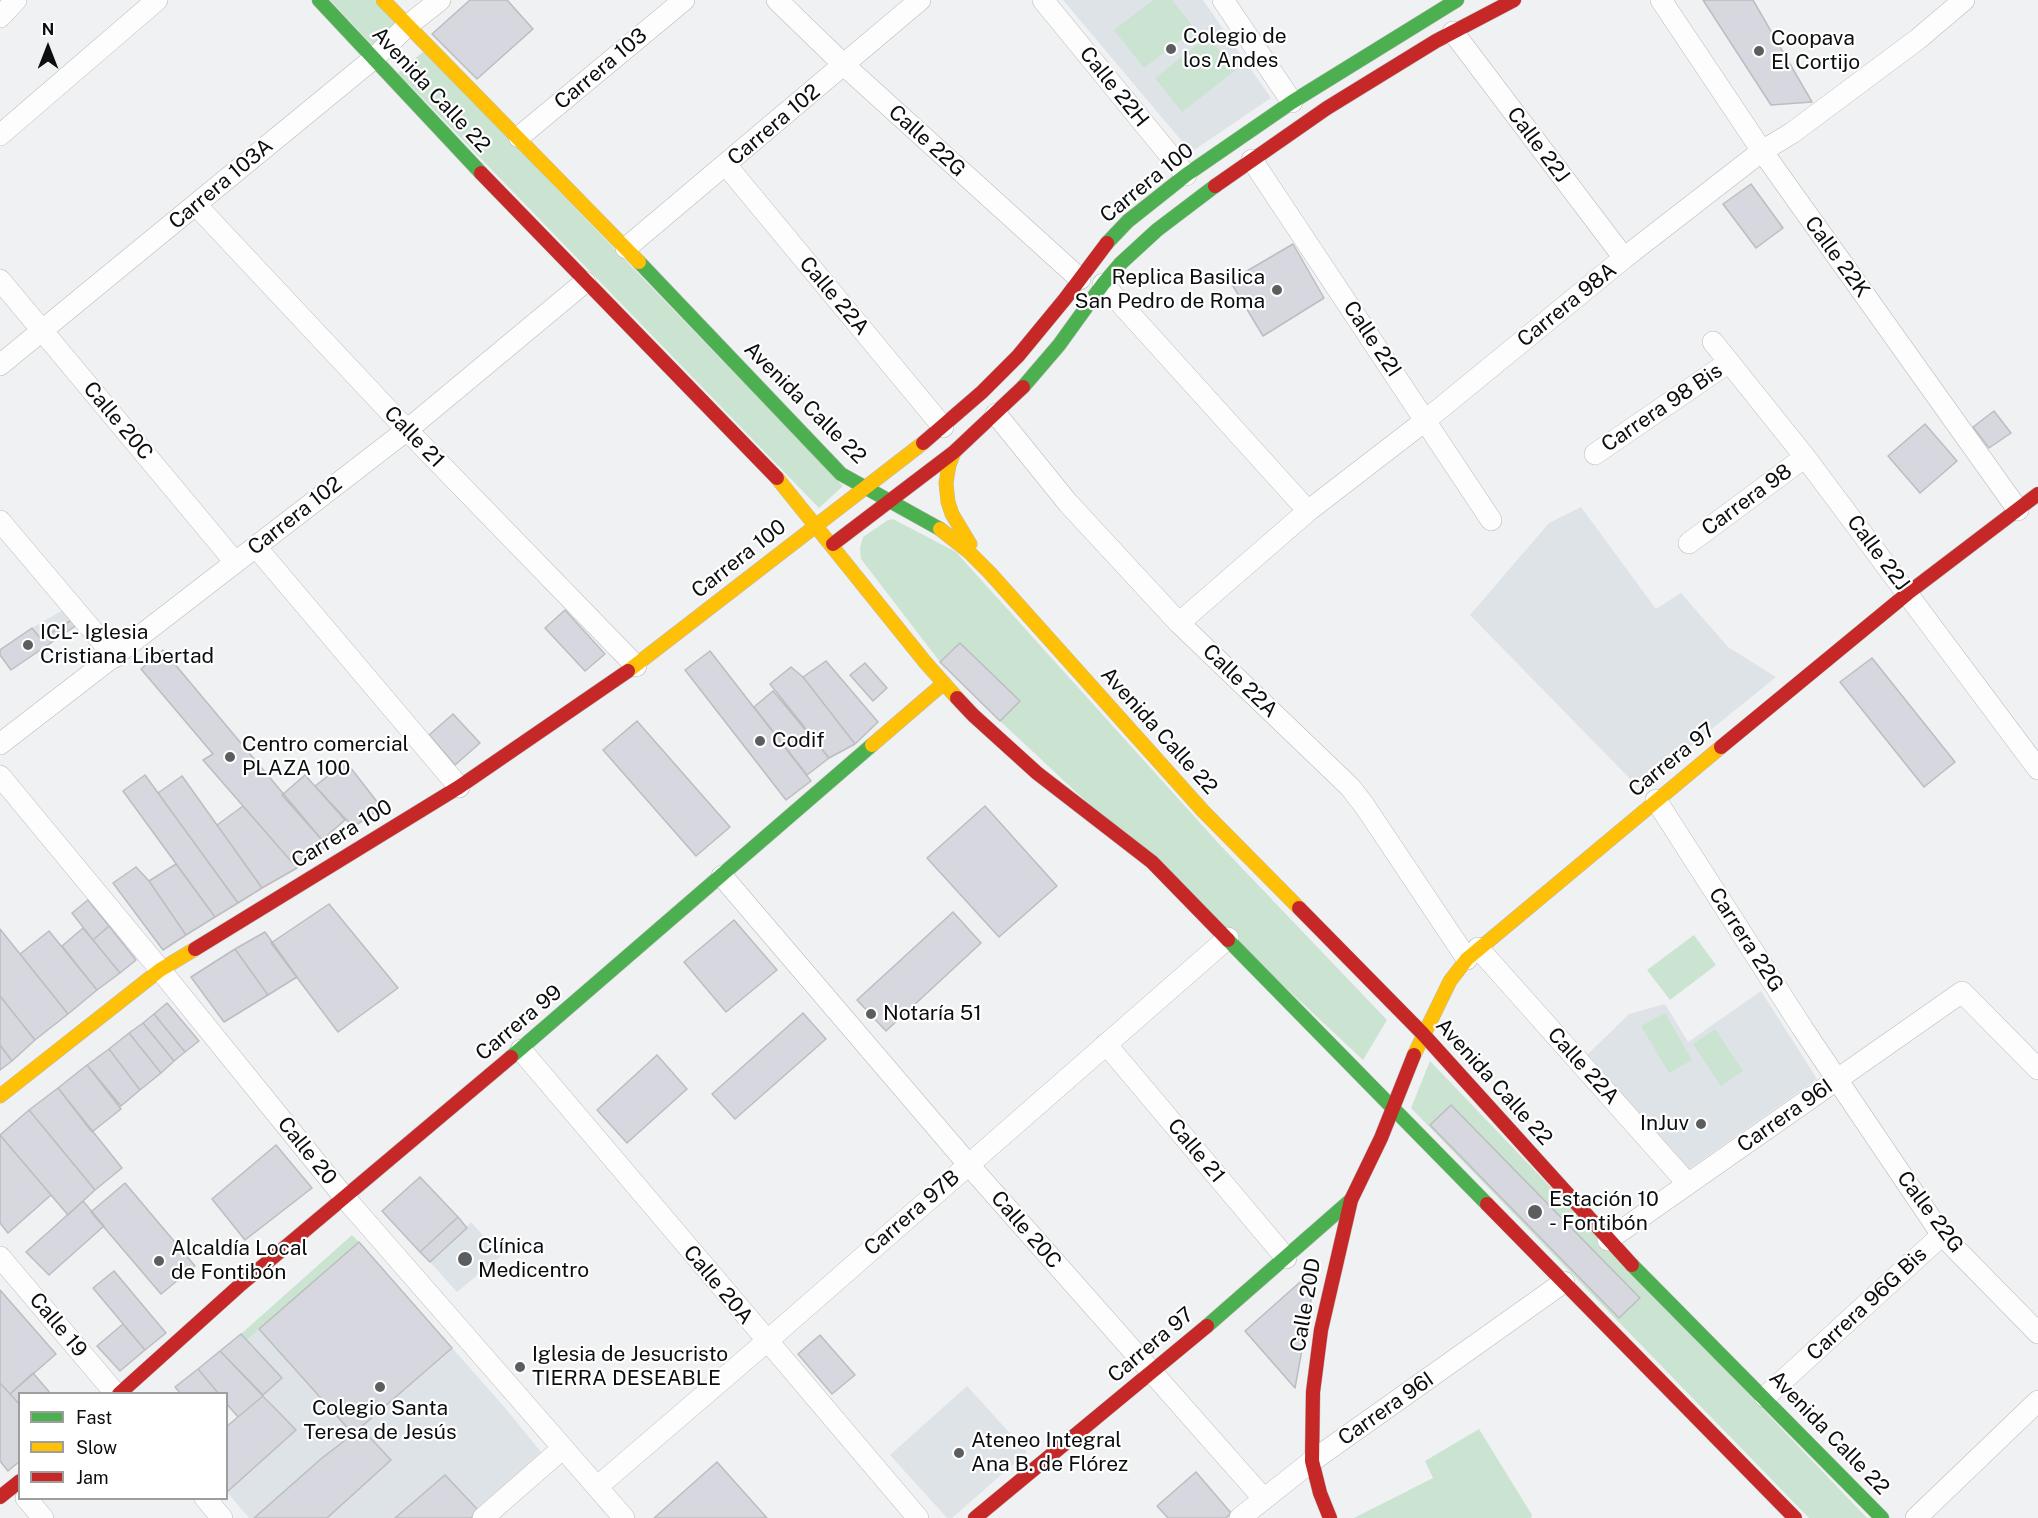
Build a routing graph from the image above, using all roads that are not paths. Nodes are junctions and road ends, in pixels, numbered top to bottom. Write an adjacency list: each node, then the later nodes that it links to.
1 (16, 0): 15 (street)
2 (157, 0): 21 (street)
3 (319, 0): 18 (main road, Avenida Calle 22)
4 (383, 0): 16 (main road, Avenida Calle 22)
5 (440, 0): 16 (street, Carrera 103A)
6 (684, 0): 22 (street, Carrera 103)
7 (777, 0): 19 (street, Calle 22G)
8 (920, 0): 19 (street, Carrera 102)
9 (1043, 0): 26 (street, Calle 22H)
10 (1223, 0): 20 (street)
11 (1514, 0): 17 (main road, Carrera 100)
12 (1661, 0): 23 (street, Calle 22K)
13 (1964, 0): 23 (street, Carrera 98A)
14 (1444, 3): 20 (main road, Carrera 100)
15 (0, 16)
16 (407, 26): 18 (street, Carrera 103A); 22 (main road, Avenida Calle 22)
17 (1453, 32): 24 (main road, Carrera 100); 29 (street, Calle 22J)
18 (373, 58): 27 (street, Carrera 103A); 32 (main road, Avenida Calle 22)
19 (844, 65): 25 (street, Carrera 102); 30 (street, Calle 22G)
20 (1292, 102): 26 (main road, Carrera 100)
21 (0, 135)
22 (519, 137): 28 (main road, Avenida Calle 22)
23 (1762, 151): 29 (street, Carrera 98A); 48 (street, Calle 22K)
24 (1252, 160): 33 (main road, Carrera 100); 39 (street, Calle 22I)
25 (726, 165): 28 (street, Carrera 102); 40 (street, Calle 22A)
26 (1186, 175): 30 (main road, Carrera 100)
27 (196, 205): 34 (street, Carrera 103A); 41 (street, Calle 21)
28 (626, 248): 45 (main road, Avenida Calle 22)
29 (1624, 258): 39 (street, Carrera 98A)
30 (1080, 279): 40 (main road, Carrera 100)
31 (0, 280): 34 (street, Calle 20C)
32 (585, 282): 41 (street, Carrera 102); 52 (main road, Avenida Calle 22)
33 (1103, 284): 38 (main road, Carrera 100); 49 (street)
34 (42, 331): 37 (street, Carrera 103A); 56 (street, Calle 20C)
35 (1713, 342): 36 (street, Calle 22J)
36 (1729, 362): 43 (street, Carrera 98 Bis); 44 (street, Calle 22J)
37 (0, 365)
38 (996, 414): 42 (main road, Carrera 100); 59 (street, Calle 22A)
39 (1426, 420): 49 (street, Carrera 98A); 50 (street, Calle 22I)
40 (943, 427): 45 (main road, Carrera 100)
41 (407, 430): 55 (street, Carrera 102); 61 (street, Calle 21)
42 (954, 452): 47 (main road, Carrera 100); 57 (main road)
43 (1595, 454)
44 (1805, 457): 53 (street, Carrera 98); 58 (street, Calle 22J)
45 (864, 488): 47 (main road, Avenida Calle 22); 52 (main road, Carrera 100)
46 (2038, 494): 48 (main road, Carrera 97)
47 (890, 501): 54 (main road, Carrera 100); 57 (main road, Avenida Calle 22)
48 (2018, 510): 58 (main road, Carrera 97)
49 (1308, 511): 59 (street, Carrera 98A)
50 (1491, 520)
51 (0, 521): 60 (street)
52 (817, 525): 54 (main road, Avenida Calle 22); 61 (main road, Carrera 100)
53 (1689, 543)
54 (833, 544): 62 (main road, Avenida Calle 22)
55 (256, 547): 56 (street, Carrera 102); 66 (street)
56 (235, 562): 60 (street, Carrera 102)
57 (990, 573): 72 (main road, Avenida Calle 22)
58 (1908, 593): 64 (street, Calle 22J); 67 (main road, Carrera 97)
59 (1179, 622): 70 (street, Calle 22A)
60 (115, 657): 63 (street, Carrera 102)
61 (636, 666): 66 (main road, Carrera 100)
62 (944, 683): 68 (main road, Carrera 99); 69 (main road, Avenida Calle 22)
63 (0, 744)
64 (2038, 769)
65 (0, 776): 71 (street, Calle 20)
66 (459, 787): 71 (main road, Carrera 100)
67 (1656, 800): 70 (main road, Carrera 97); 76 (street, Carrera 22G)
68 (722, 876): 74 (main road, Carrera 99); 79 (street, Calle 20C)
69 (1228, 938): 73 (street, Carrera 97B); 78 (main road, Avenida Calle 22)
70 (1473, 953): 72 (main road, Carrera 97); 80 (street, Calle 22A)
71 (160, 970): 77 (main road, Carrera 100); 81 (street, Calle 20)
72 (1423, 1034): 78 (main road, Carrera 97); 84 (main road, Avenida Calle 22)
73 (1106, 1044): 79 (street, Carrera 97B); 86 (street, Calle 21)
74 (520, 1050): 81 (main road, Carrera 99); 89 (street, Calle 20A)
75 (2038, 1069): 76 (street, Carrera 96I)
76 (1837, 1080): 80 (street, Carrera 96I); 83 (street, Calle 22G)
77 (0, 1096)
78 (1392, 1108): 82 (main road, Calle 20D); 87 (main road, Avenida Calle 22)
79 (968, 1164): 89 (street, Carrera 97B); 90 (street, Calle 20C)
80 (1688, 1184): 84 (street, Carrera 96I)
81 (345, 1198): 92 (main road, Carrera 99); 95 (street, Calle 20)
82 (1351, 1200): 86 (main road, Carrera 97); 96 (main road, Calle 20D)
83 (1942, 1235): 88 (street, Calle 22G); 93 (street, Carrera 96G Bis)
84 (1608, 1240): 93 (main road, Avenida Calle 22)
85 (0, 1257): 91 (street, Calle 19)
86 (1286, 1258): 90 (main road, Carrera 97)
87 (1564, 1282): 96 (street, Carrera 96I); 109 (main road, Avenida Calle 22)
88 (2038, 1333)
89 (766, 1342): 97 (street, Carrera 97B); 105 (street, Calle 20A)
90 (1152, 1373): 98 (street, Calle 20C); 106 (main road, Carrera 97)
91 (116, 1392)
92 (120, 1392)
93 (1765, 1397): 110 (main road, Avenida Calle 22)
94 (2038, 1401): 111 (street)
95 (562, 1448): 97 (street, Calle 20); 103 (street)
96 (1312, 1461): 98 (street, Carrera 96I); 108 (main road, Calle 20D)
97 (597, 1487): 104 (street, Calle 20)
98 (1264, 1498): 107 (street, Carrera 96I)
99 (25, 1500): 101 (street)
100 (207, 1500): 102 (street)
101 (43, 1518)
102 (222, 1518)
103 (483, 1518)
104 (624, 1518)
105 (918, 1518)
106 (975, 1518)
107 (1240, 1518)
108 (1330, 1518)
109 (1795, 1518)
110 (1882, 1518)
111 (1916, 1518)

